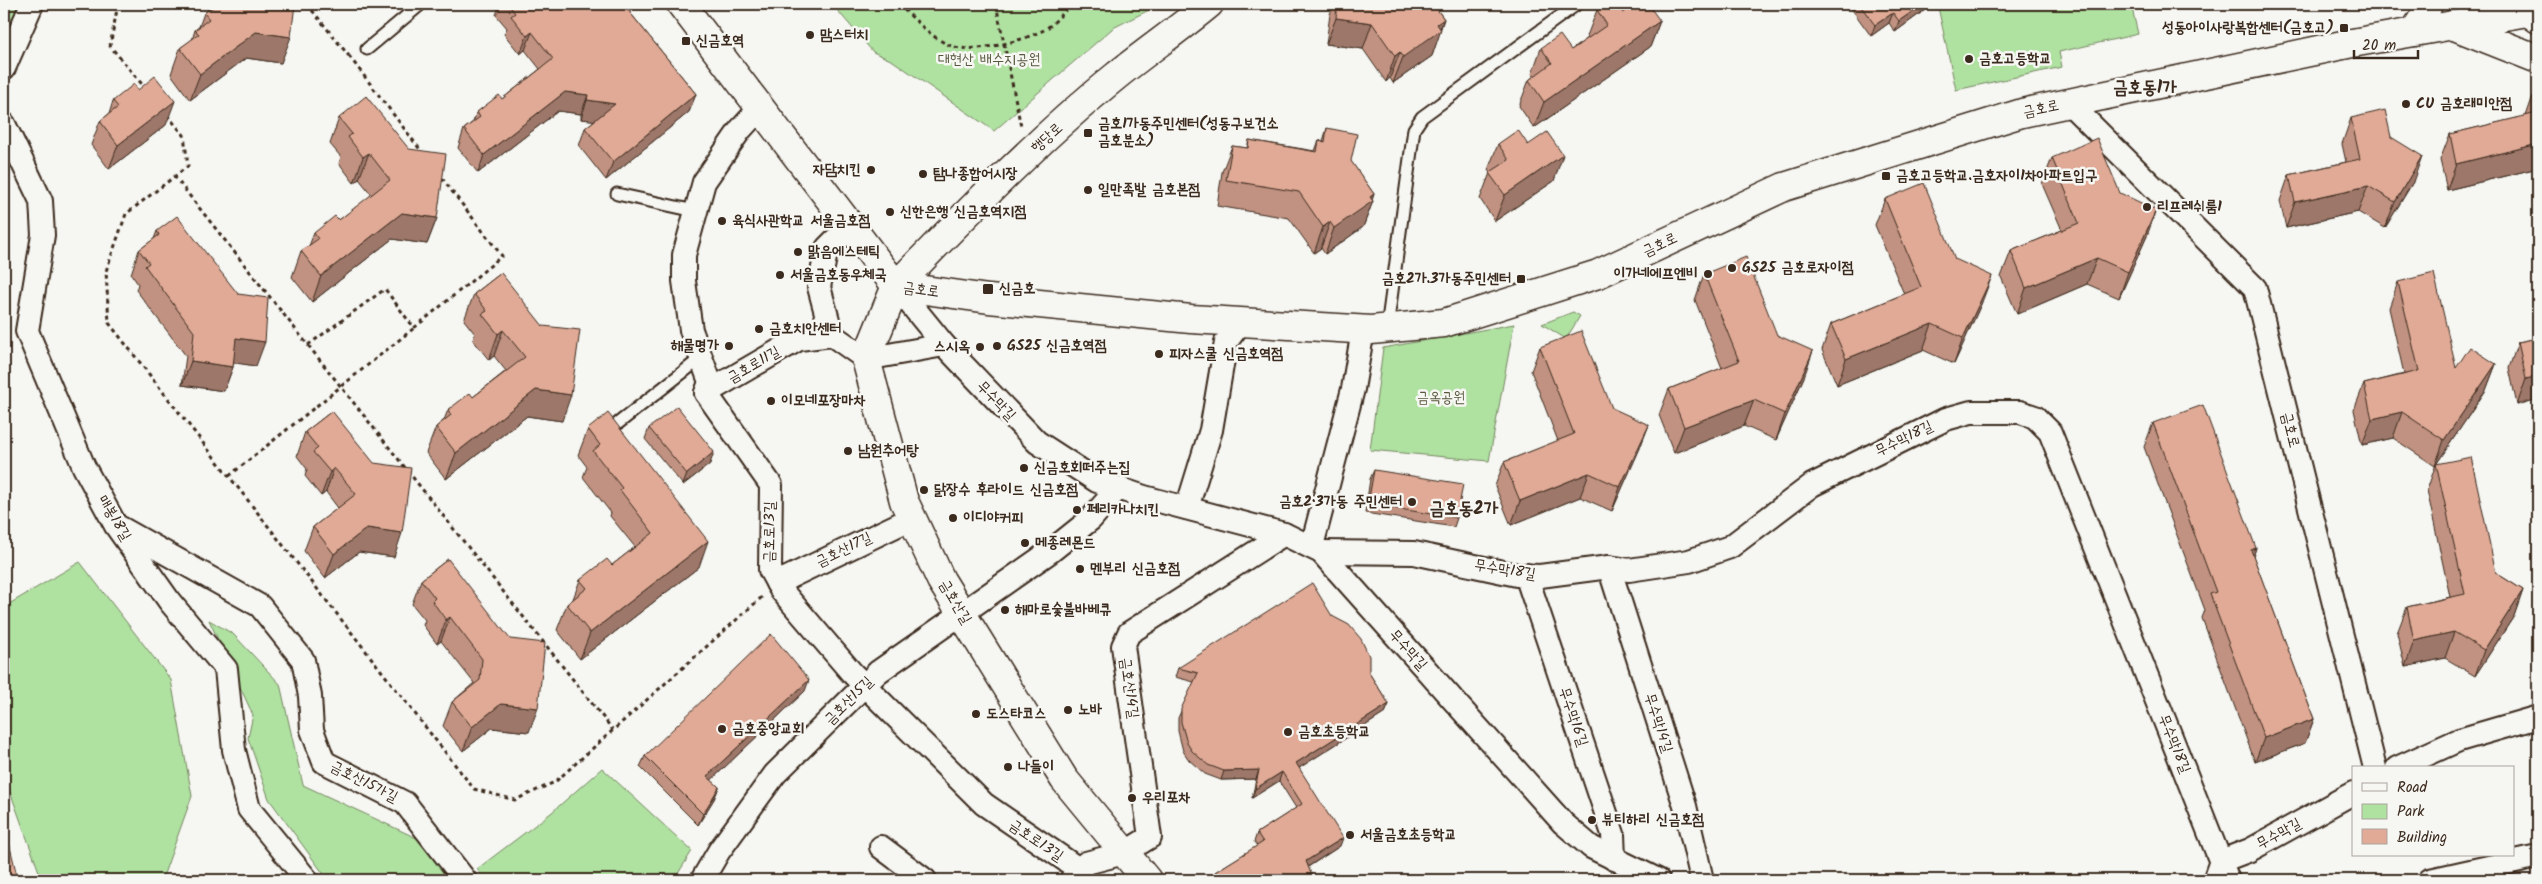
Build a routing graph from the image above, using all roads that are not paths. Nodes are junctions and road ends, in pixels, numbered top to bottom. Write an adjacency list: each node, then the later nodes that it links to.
1 (32, 4): 12 (street)
2 (421, 4): 10 (lane)
3 (681, 4): 14 (street, 금호로)
4 (1209, 4): 19 (street, 행당로)
5 (1577, 4): 21 (lane)
6 (2428, 4): 9 (street)
7 (2529, 10): 8 (street, 금호로)
8 (2452, 26): 9 (street, 금호로); 11 (street)
9 (2414, 32): 13 (street, 금호로)
10 (367, 49)
11 (2538, 59)
12 (4, 68)
13 (2069, 103): 21 (street, 금호로); 40 (street, 금호로)
14 (762, 107): 17 (street); 18 (street, 금호로)
15 (4, 124): 31 (street, 매봉18길)
16 (617, 194): 17 (lane)
17 (695, 211): 24 (street)
18 (853, 229): 19 (street, 금호로); 22 (street)
19 (896, 286): 20 (street, 금호로); 23 (street, 무수막길); 25 (street)
20 (1241, 322): 21 (street, 금호로); 29 (street)
21 (1375, 329): 33 (street)
22 (832, 335): 25 (street); 26 (street, 금호로11길)
23 (944, 345): 25 (street); 28 (street, 무수막길)
24 (701, 358): 26 (street); 27 (lane)
25 (866, 359): 30 (street, 금호산길)
26 (706, 392): 36 (street, 금호로13길)
27 (607, 432)
28 (1118, 488): 29 (street, 무수막길); 37 (street)
29 (1187, 508): 32 (street, 무수막길)
30 (912, 518): 36 (street, 금호산17길); 37 (street, 금호산길)
31 (116, 526): 49 (street, 매봉18길); 50 (street, 금호산15가길)
32 (1284, 534): 33 (street, 무수막길); 44 (street, 금호산14길)
33 (1316, 550): 35 (street, 무수막18길); 46 (street, 무수막길)
34 (1609, 567): 35 (street, 무수막18길); 47 (street, 무수막18길); 55 (street, 무수막14길)
35 (1526, 575): 46 (street, 무수막16길)
36 (777, 583): 38 (street, 금호로13길)
37 (961, 612): 38 (street, 금호산15길); 44 (street, 금호산길)
38 (864, 685): 48 (street, 금호로13길); 51 (street, 금호산15길)
39 (2538, 718): 41 (street)
40 (2374, 766)
41 (2401, 766)
42 (2352, 793): 47 (street, 무수막길)
43 (881, 847): 52 (street)
44 (1124, 853): 48 (street); 53 (street, 금호산길)
45 (2538, 856): 56 (street)
46 (1614, 859): 54 (street, 무수막길)
47 (2221, 874)
48 (1075, 875)
49 (307, 880)
50 (465, 880)
51 (702, 880)
52 (925, 880)
53 (1147, 880)
54 (1658, 880)
55 (1702, 880)
56 (2430, 880)

